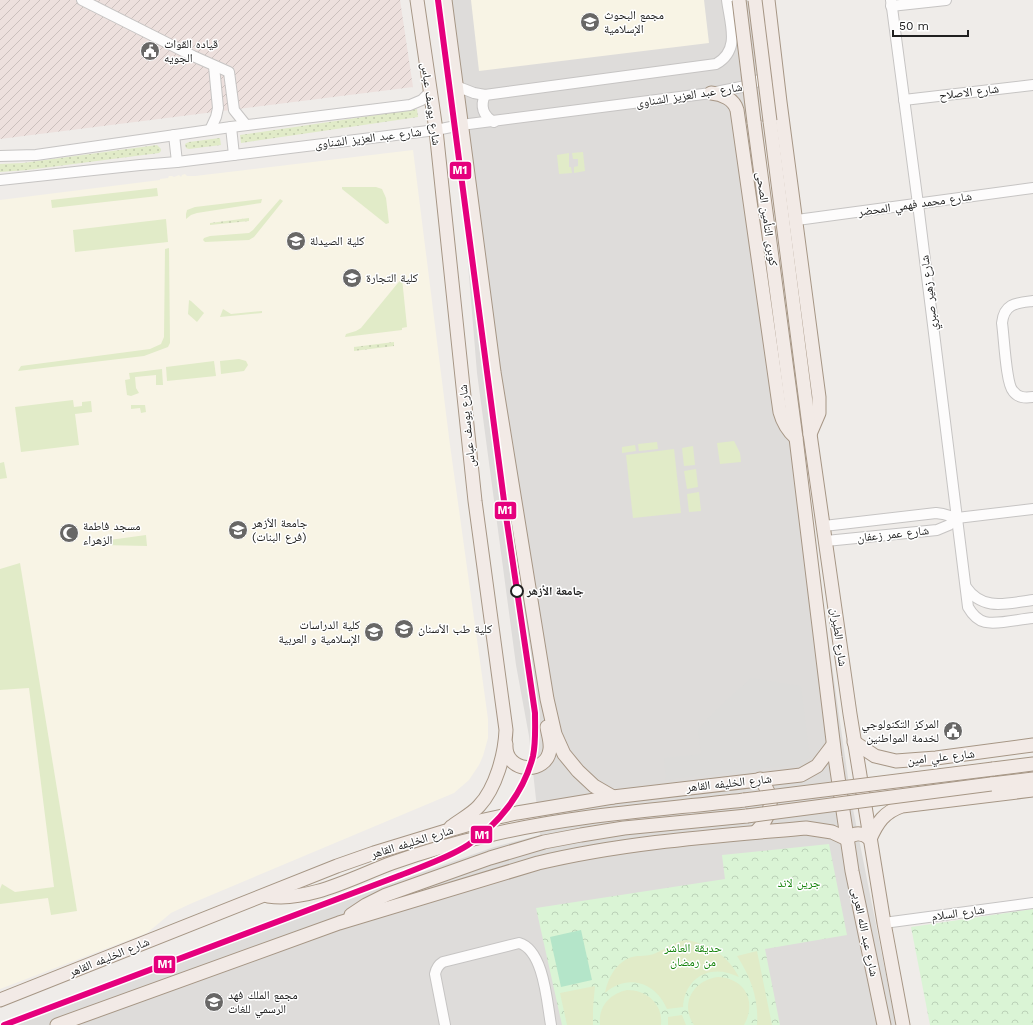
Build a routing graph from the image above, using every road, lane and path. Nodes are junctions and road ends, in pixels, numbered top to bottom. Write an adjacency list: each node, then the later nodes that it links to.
1 (82, 0): 10 (street)
2 (416, 0): 14 (main road, شارع يوسف عباس)
3 (445, 0): 13 (main road)
4 (727, 0): 16 (street)
5 (739, 0): 37 (main road, كوبرى التأمين الصحى, bridge)
6 (755, 0): 36 (main road, كوبرى التأمين الصحى, bridge)
7 (768, 0): 11 (main road)
8 (946, 0): 9 (street)
9 (891, 3): 17 (street, شارع زهير صبري)
10 (214, 66): 21 (street); 24 (street)
11 (776, 67): 15 (street, شارع عبد العزيز الشناوى); 18 (main road)
12 (1033, 84): 17 (street, شارع الاصلاح)
13 (456, 86): 16 (street); 22 (main road)
14 (430, 92): 21 (street); 25 (main road, شارع يوسف عباس)
15 (711, 93): 19 (main road); 20 (street, شارع عبد العزيز الشناوى)
16 (485, 95): 20 (street)
17 (904, 100): 32 (street, شارع زهير صبري)
18 (780, 102): 19 (main road); 33 (main road)
19 (736, 105): 37 (main road)
20 (494, 122): 22 (street, شارع عبد العزيز الشناوى)
21 (246, 125): 23 (street)
22 (461, 125): 25 (street, شارع عبد العزيز الشناوى); 47 (main road)
23 (231, 127): 24 (street); 27 (street)
24 (210, 130): 26 (street)
25 (436, 130): 27 (street, شارع عبد العزيز الشناوى); 48 (main road, شارع يوسف عباس)
26 (174, 135): 28 (street); 29 (street)
27 (234, 155): 29 (street, شارع عبد العزيز الشناوى)
28 (0, 156)
29 (177, 162): 30 (street, شارع عبد العزيز الشناوى)
30 (0, 180)
31 (1033, 188): 32 (street, شارع محمد فهمي المحضر)
32 (918, 204): 33 (street, شارع محمد فهمي المحضر); 39 (street, شارع زهير صبري)
33 (797, 220): 36 (main road)
34 (1033, 301): 35 (street)
35 (1033, 397)
36 (810, 434): 40 (main road, شارع الطيران)
37 (796, 438): 51 (main road, شارع الطيران)
38 (1033, 509): 39 (street, شارع عمر زعفان)
39 (957, 518): 40 (street, شارع عمر زعفان); 41 (street, شارع عمر زعفان); 42 (street, شارع زهير صبري)
40 (824, 526): 41 (main road, شارع الطيران)
41 (826, 541): 50 (main road, شارع الطيران)
42 (966, 587): 44 (street); 46 (street, شارع زهير صبري)
43 (1033, 600): 44 (street)
44 (998, 604): 46 (street)
45 (1033, 618): 46 (street, شارع زهير صبري)
46 (1000, 622)
47 (547, 699): 48 (main road); 57 (main road)
48 (506, 742): 59 (main road, شارع يوسف عباس)
49 (1033, 745): 52 (main road, شارع علي امين)
50 (855, 748): 51 (main road); 52 (main road, شارع علي امين); 62 (main road, شارع الطيران)
51 (834, 751): 54 (main road, شارع الخليفه القاهر); 61 (main road, شارع الطيران)
52 (936, 758): 58 (main road)
53 (1033, 764): 63 (main road, bridge)
54 (760, 779): 57 (main road, شارع الخليفه القاهر); 60 (main road)
55 (1033, 779): 65 (main road, bridge)
56 (1033, 790): 58 (main road)
57 (613, 796): 59 (main road, شارع الخليفه القاهر)
58 (936, 802): 62 (main road)
59 (446, 831): 63 (main road, شارع الخليفه القاهر)
60 (756, 832): 61 (main road); 65 (main road)
61 (847, 839): 62 (main road); 71 (main road, شارع عبد الله العربى)
62 (870, 839): 66 (main road, شارع عبد الله العربى)
63 (264, 895): 67 (main road, شارع الخليفه القاهر)
64 (1033, 903): 66 (street, شارع السلام)
65 (339, 923): 68 (main road)
66 (884, 923): 72 (main road, شارع عبد الله العربى)
67 (0, 1000)
68 (58, 1025)
69 (445, 1025): 70 (street)
70 (551, 1025)
71 (884, 1025)
72 (903, 1025)

